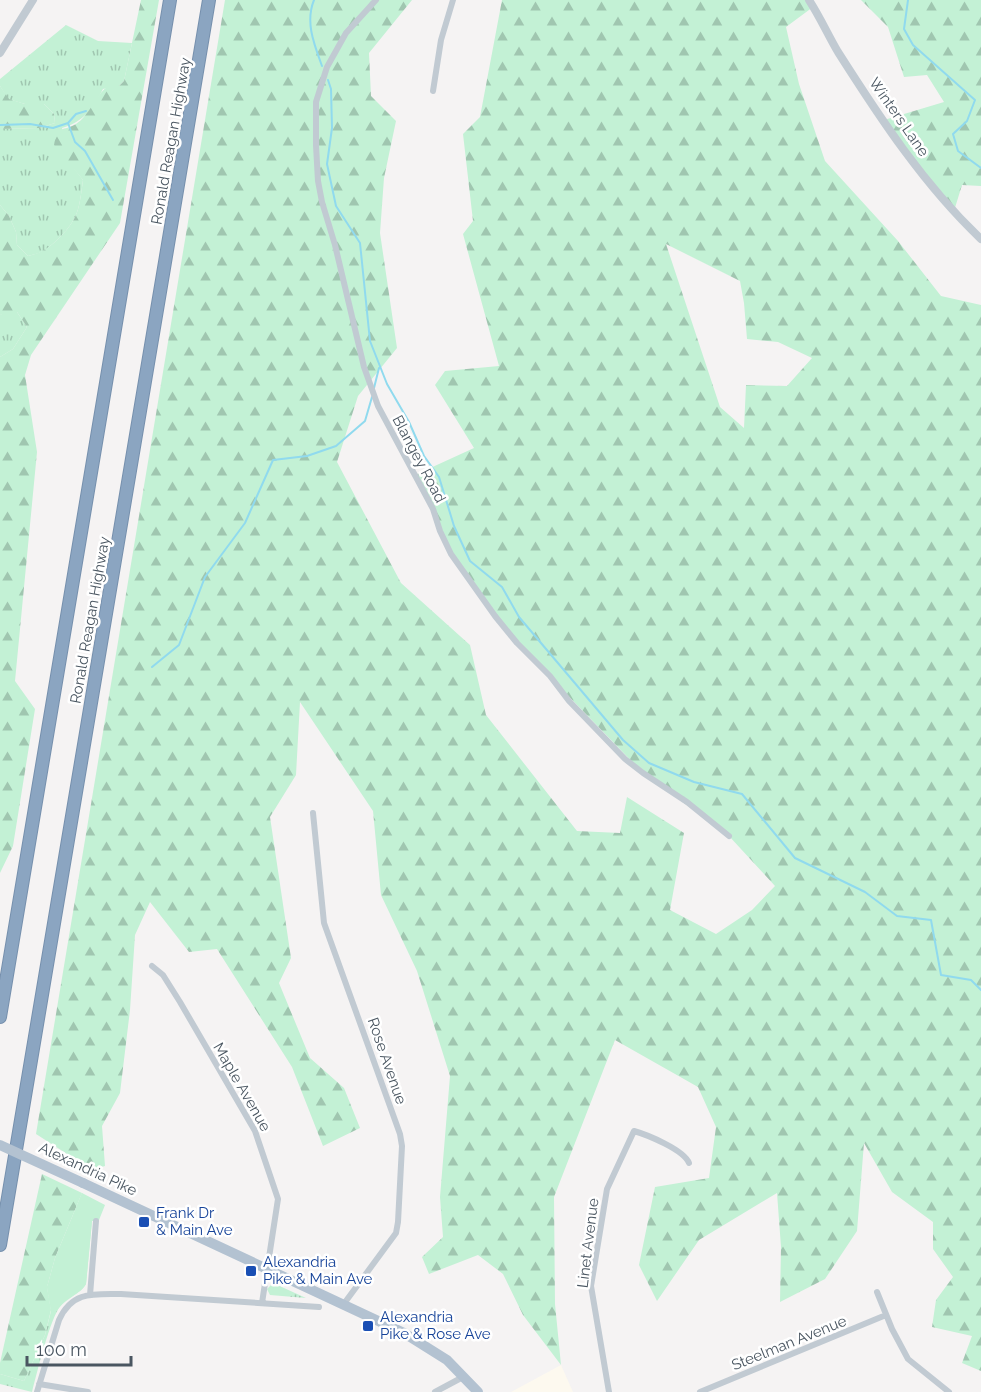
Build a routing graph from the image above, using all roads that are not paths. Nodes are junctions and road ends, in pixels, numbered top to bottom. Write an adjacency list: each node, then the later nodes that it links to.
1 (33, 0): 7 (street)
2 (170, 0): 13 (highway, Ronald Reagan Highway)
3 (210, 0): 17 (highway, Ronald Reagan Highway)
4 (376, 0): 11 (street, Blangey Road)
5 (453, 0): 8 (street)
6 (809, 0): 9 (street, Winters Lane)
7 (0, 53)
8 (433, 91)
9 (981, 239)
10 (313, 813): 22 (street, Rose Avenue)
11 (729, 836)
12 (152, 966): 18 (street, Maple Avenue)
13 (0, 1017)
14 (0, 1145): 18 (main road, Alexandria Pike, bridge)
15 (689, 1163): 31 (street, Linet Avenue)
16 (96, 1221): 20 (street)
17 (0, 1245)
18 (266, 1269): 21 (street, Maple Avenue); 22 (main road, Alexandria Pike)
19 (877, 1292): 24 (street)
20 (90, 1294): 21 (street); 26 (street)
21 (262, 1303): 23 (street)
22 (343, 1305): 25 (main road, Alexandria Pike)
23 (319, 1307)
24 (886, 1315): 32 (street, Steelman Avenue); 33 (street)
25 (464, 1377): 29 (street); 30 (main road, Alexandria Pike)
26 (39, 1384): 27 (street); 28 (street)
27 (37, 1392)
28 (88, 1392)
29 (435, 1392)
30 (478, 1392)
31 (609, 1392)
32 (700, 1392)
33 (949, 1392)

